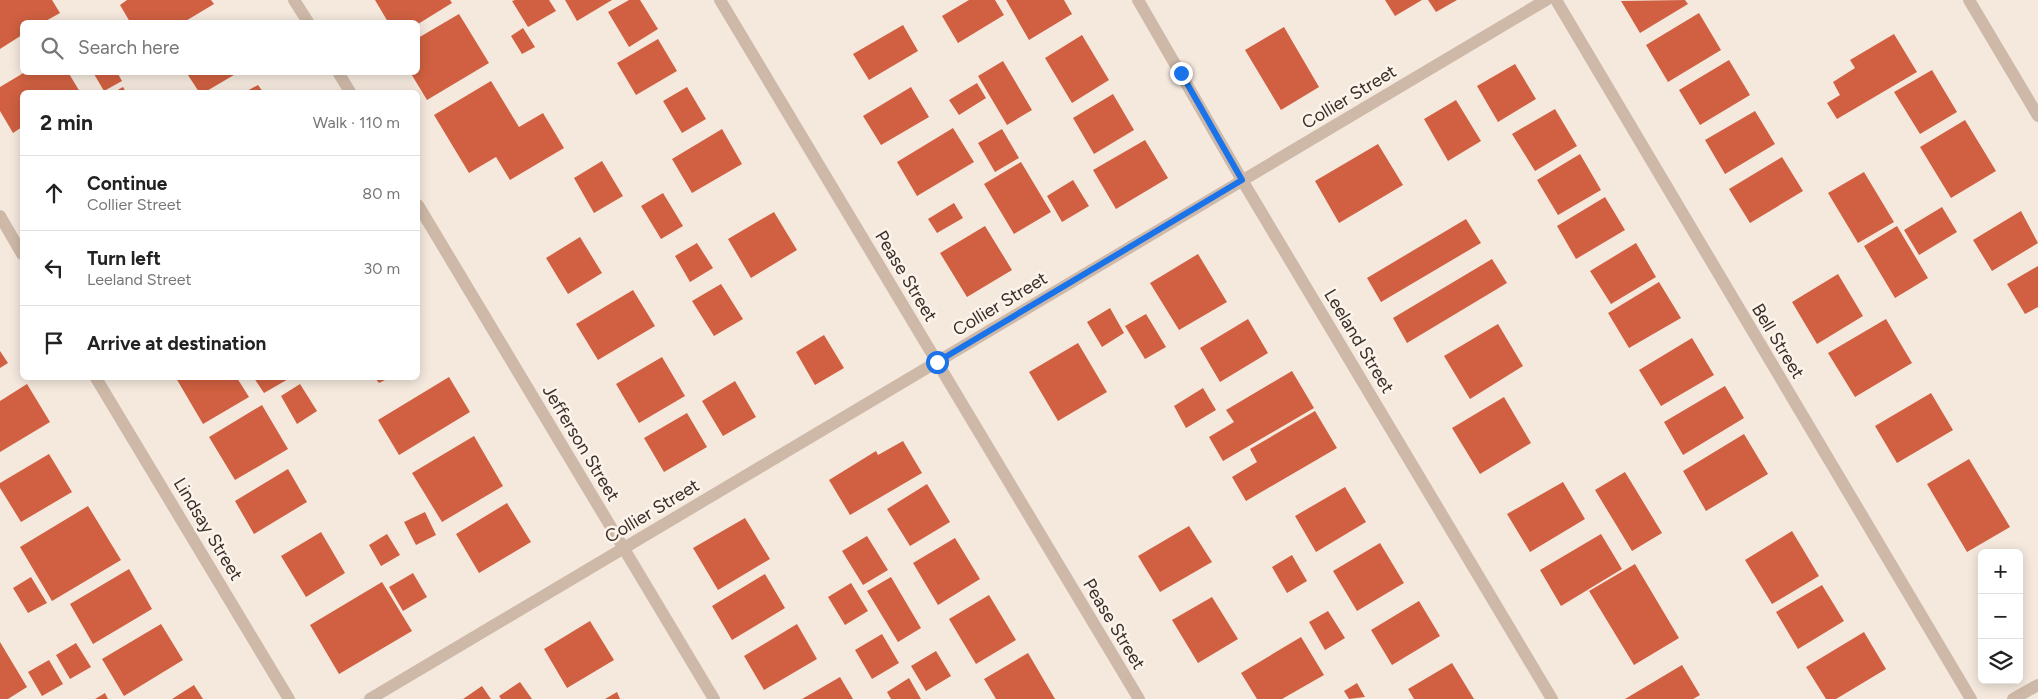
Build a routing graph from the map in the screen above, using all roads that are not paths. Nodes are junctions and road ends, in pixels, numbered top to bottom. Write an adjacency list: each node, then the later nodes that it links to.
1 (294, 0): 7 (street)
2 (720, 0): 15 (street, Pease Street)
3 (1138, 0): 11 (street, Leeland Street)
4 (1546, 0): 11 (street, Collier Street)
5 (1556, 0): 24 (street, Bell Street)
6 (1969, 0): 10 (street)
7 (307, 20)
8 (340, 75): 9 (street)
9 (349, 90)
10 (2038, 116)
11 (1242, 180): 15 (street, Collier Street); 23 (street, Leeland Street)
12 (420, 208): 17 (street, Jefferson Street)
13 (0, 216): 14 (street)
14 (20, 251)
15 (937, 362): 17 (street, Collier Street); 22 (street, Pease Street)
16 (97, 380): 19 (street, Lindsay Street)
17 (623, 548): 20 (street, Collier Street); 21 (street, Jefferson Street)
18 (2038, 684): 25 (street)
19 (289, 699)
20 (370, 699)
21 (714, 699)
22 (1139, 699)
23 (1552, 699)
24 (1971, 699)
25 (2013, 699)

